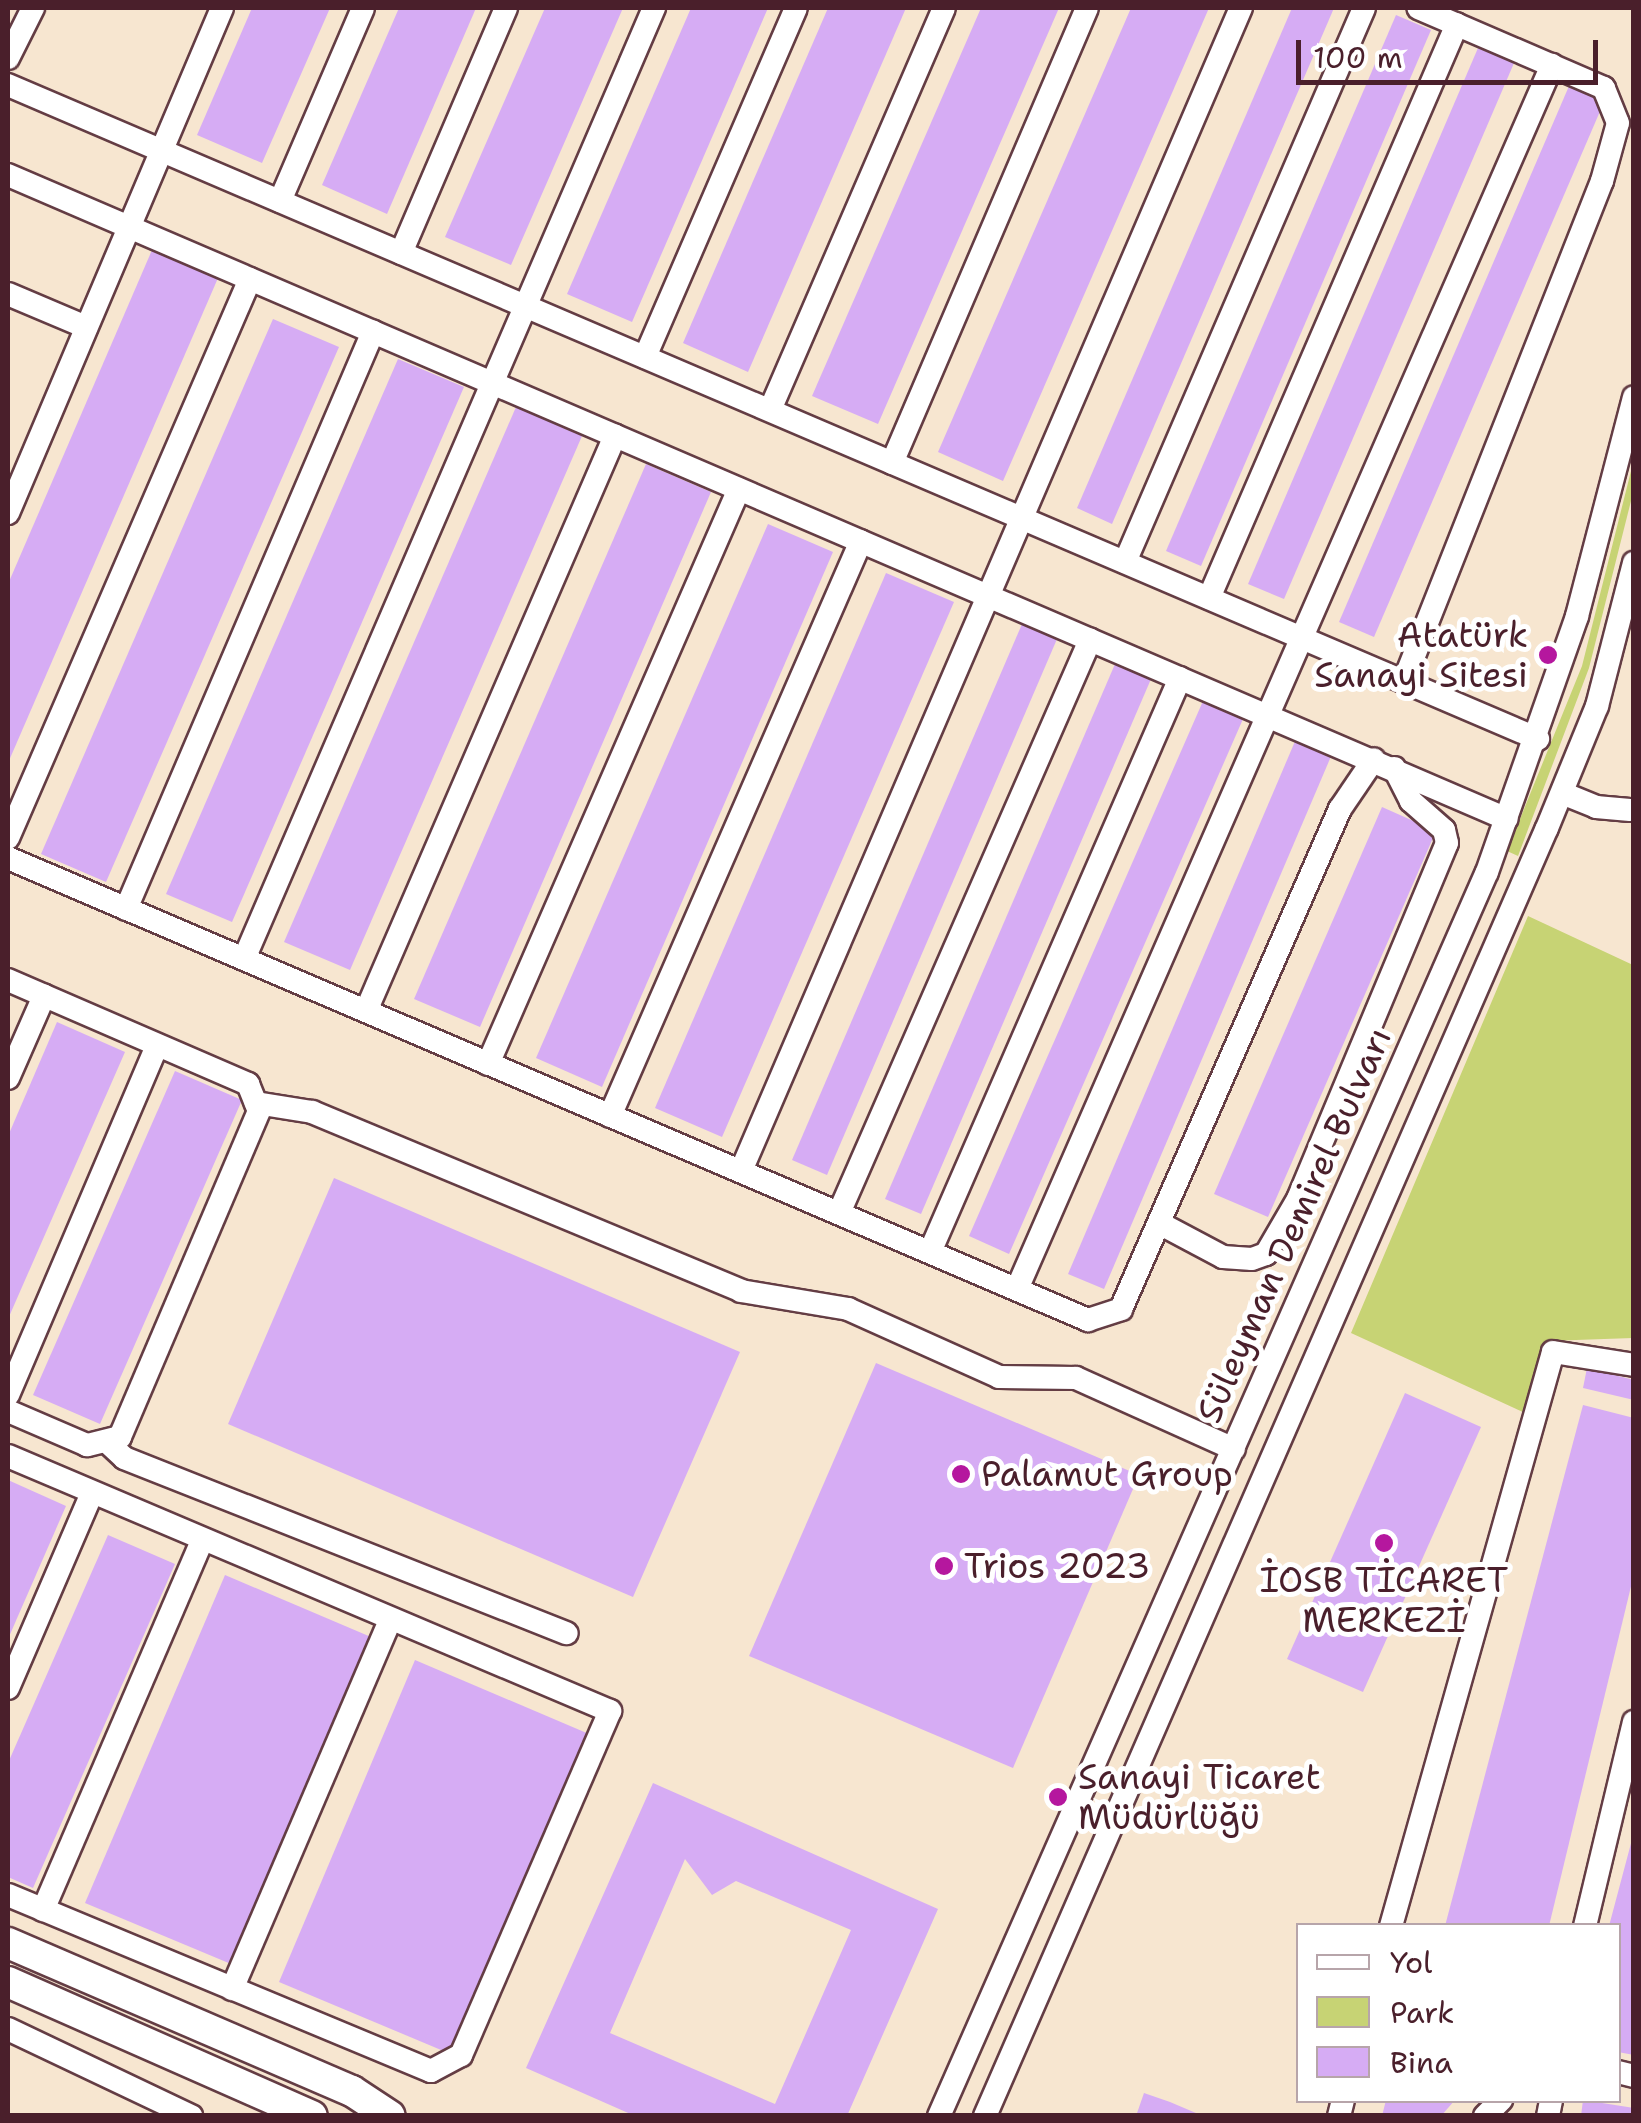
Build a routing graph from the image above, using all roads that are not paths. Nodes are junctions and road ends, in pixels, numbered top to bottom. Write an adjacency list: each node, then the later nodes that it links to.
1 (33, 8): 13 (street)
2 (222, 8): 16 (street)
3 (363, 8): 18 (street)
4 (506, 8): 20 (street)
5 (654, 8): 23 (street)
6 (796, 8): 26 (street)
7 (944, 8): 29 (street)
8 (1087, 8): 31 (street)
9 (1241, 8): 34 (street)
10 (1364, 8): 36 (street)
11 (1418, 8): 12 (street)
12 (1457, 24): 14 (street); 39 (street)
13 (8, 58)
14 (1552, 65): 41 (street); 44 (street)
15 (8, 84): 16 (street)
16 (161, 150): 18 (street); 19 (street)
17 (8, 174): 19 (street)
18 (280, 201): 20 (street)
19 (129, 227): 21 (street); 24 (street)
20 (401, 252): 23 (street)
21 (250, 279): 25 (street); 51 (street)
22 (8, 294): 24 (street)
23 (525, 306): 26 (street); 27 (street)
24 (86, 327): 33 (street)
25 (374, 332): 27 (street); 53 (street)
26 (645, 357): 29 (street)
27 (492, 383): 30 (street); 54 (street)
28 (1634, 397): 46 (street, Süleyman Demirel Bulvarı)
29 (770, 410): 31 (street)
30 (615, 436): 32 (street); 57 (street)
31 (892, 463): 34 (street)
32 (738, 489): 35 (street); 59 (street)
33 (8, 513)
34 (1022, 518): 36 (street); 38 (street)
35 (861, 541): 38 (street); 62 (street)
36 (1125, 562): 39 (street)
37 (1634, 564): 40 (street, Süleyman Demirel Bulvarı)
38 (988, 596): 42 (street); 63 (street)
39 (1209, 598): 41 (street)
40 (1628, 607): 48 (street, Süleyman Demirel Bulvarı)
41 (1302, 638): 44 (street); 45 (street)
42 (1090, 640): 43 (street); 64 (street)
43 (1180, 678): 45 (street); 66 (street)
44 (1404, 682): 46 (street)
45 (1267, 716): 47 (street); 67 (street)
46 (1538, 738): 50 (street, Süleyman Demirel Bulvarı)
47 (1384, 764): 50 (street); 65 (street); 65 (street)
48 (1562, 793): 49 (street); 92 (street, Süleyman Demirel Bulvarı)
49 (1630, 810)
50 (1507, 819): 72 (street, Süleyman Demirel Bulvarı)
51 (8, 838)
52 (8, 858): 53 (street)
53 (126, 909): 54 (street)
54 (244, 960): 57 (street)
55 (8, 980): 56 (street)
56 (44, 996): 58 (street); 60 (street)
57 (366, 1011): 59 (street)
58 (157, 1044): 61 (street); 69 (street)
59 (488, 1064): 62 (street)
60 (8, 1078)
61 (256, 1104): 71 (street); 72 (street)
62 (610, 1116): 63 (street)
63 (741, 1171): 64 (street)
64 (838, 1214): 66 (street)
65 (1159, 1223): 67 (street)
66 (930, 1252): 67 (street)
67 (1017, 1290)
68 (1634, 1365): 82 (street)
69 (8, 1394)
70 (8, 1412): 71 (street)
71 (106, 1441): 77 (street)
72 (1234, 1449): 91 (street, Süleyman Demirel Bulvarı)
73 (8, 1456): 74 (street)
74 (92, 1492): 75 (street); 78 (street)
75 (202, 1540): 76 (street); 81 (street)
76 (390, 1620): 86 (street); 86 (street)
77 (566, 1633)
78 (8, 1688)
79 (1634, 1722): 83 (street)
80 (8, 1895): 81 (street)
81 (42, 1910): 86 (street)
82 (1393, 1923)
83 (1585, 1923)
84 (8, 1943): 90 (main road)
85 (8, 1982): 89 (main road)
86 (232, 1988)
87 (8, 2029): 88 (street)
88 (191, 2116)
89 (312, 2116)
90 (390, 2116)
91 (939, 2116)
92 (985, 2116)

